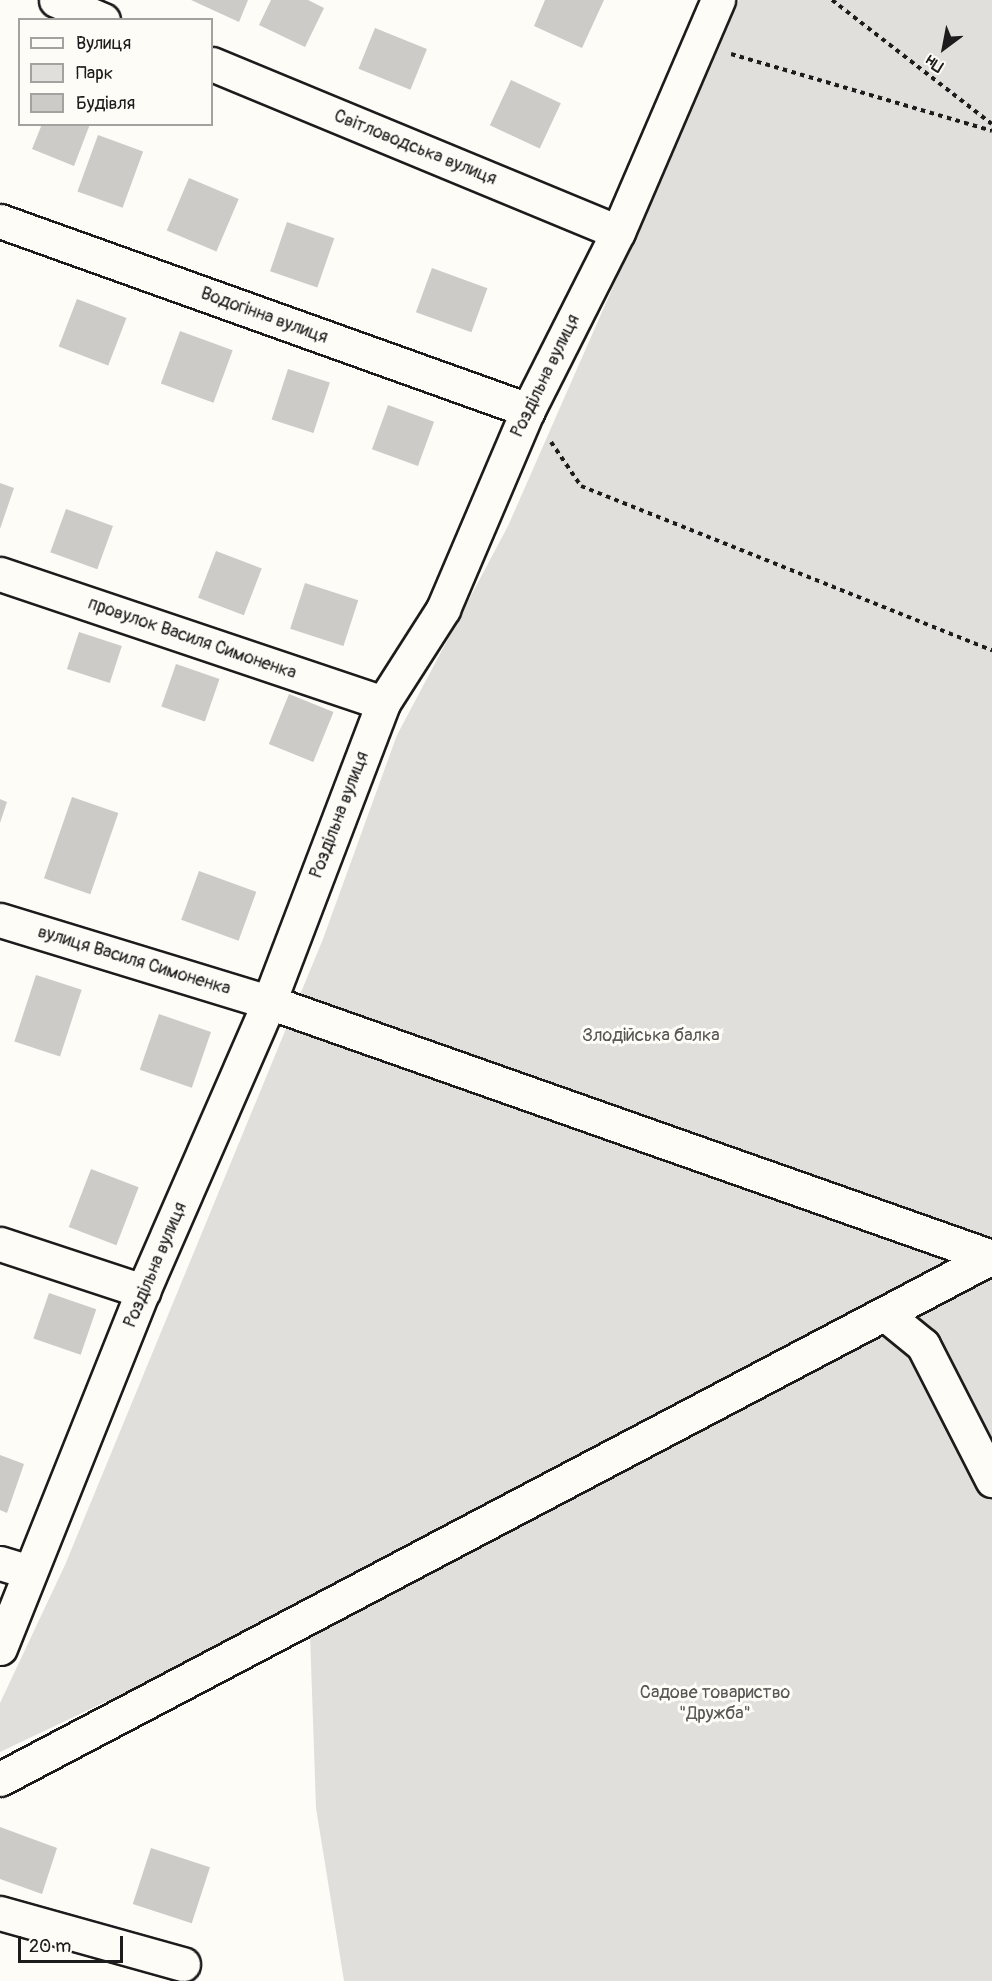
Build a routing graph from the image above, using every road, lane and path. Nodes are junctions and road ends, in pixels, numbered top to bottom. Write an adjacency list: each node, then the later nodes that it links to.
1 (56, 0): 4 (street)
2 (718, 0): 5 (street, Роздільна вулиця)
3 (832, 0): 7 (path)
4 (98, 18)
5 (700, 45): 8 (path); 10 (street, Роздільна вулиця)
6 (213, 64): 10 (street, Світловодська вулиця)
7 (992, 124)
8 (992, 131)
9 (0, 221): 11 (street, Водогінна вулиця)
10 (618, 232): 11 (street, Роздільна вулиця)
11 (528, 410): 13 (path); 14 (street, Роздільна вулиця)
12 (0, 574): 14 (street, провулок Василя Симоненка)
13 (992, 650)
14 (383, 703): 16 (street, Роздільна вулиця)
15 (0, 920): 16 (street, вулиця Василя Симоненка)
16 (269, 1002): 18 (street, вулиця Василя Симоненка); 19 (street, Роздільна вулиця)
17 (0, 1244): 19 (street)
18 (990, 1258): 20 (street)
19 (143, 1291): 22 (street, Роздільна вулиця)
20 (885, 1314): 21 (street); 24 (street)
21 (992, 1480)
22 (15, 1567): 23 (street, Роздільна вулиця)
23 (0, 1648)
24 (0, 1779)
25 (0, 1912): 26 (street)
26 (183, 1964)

